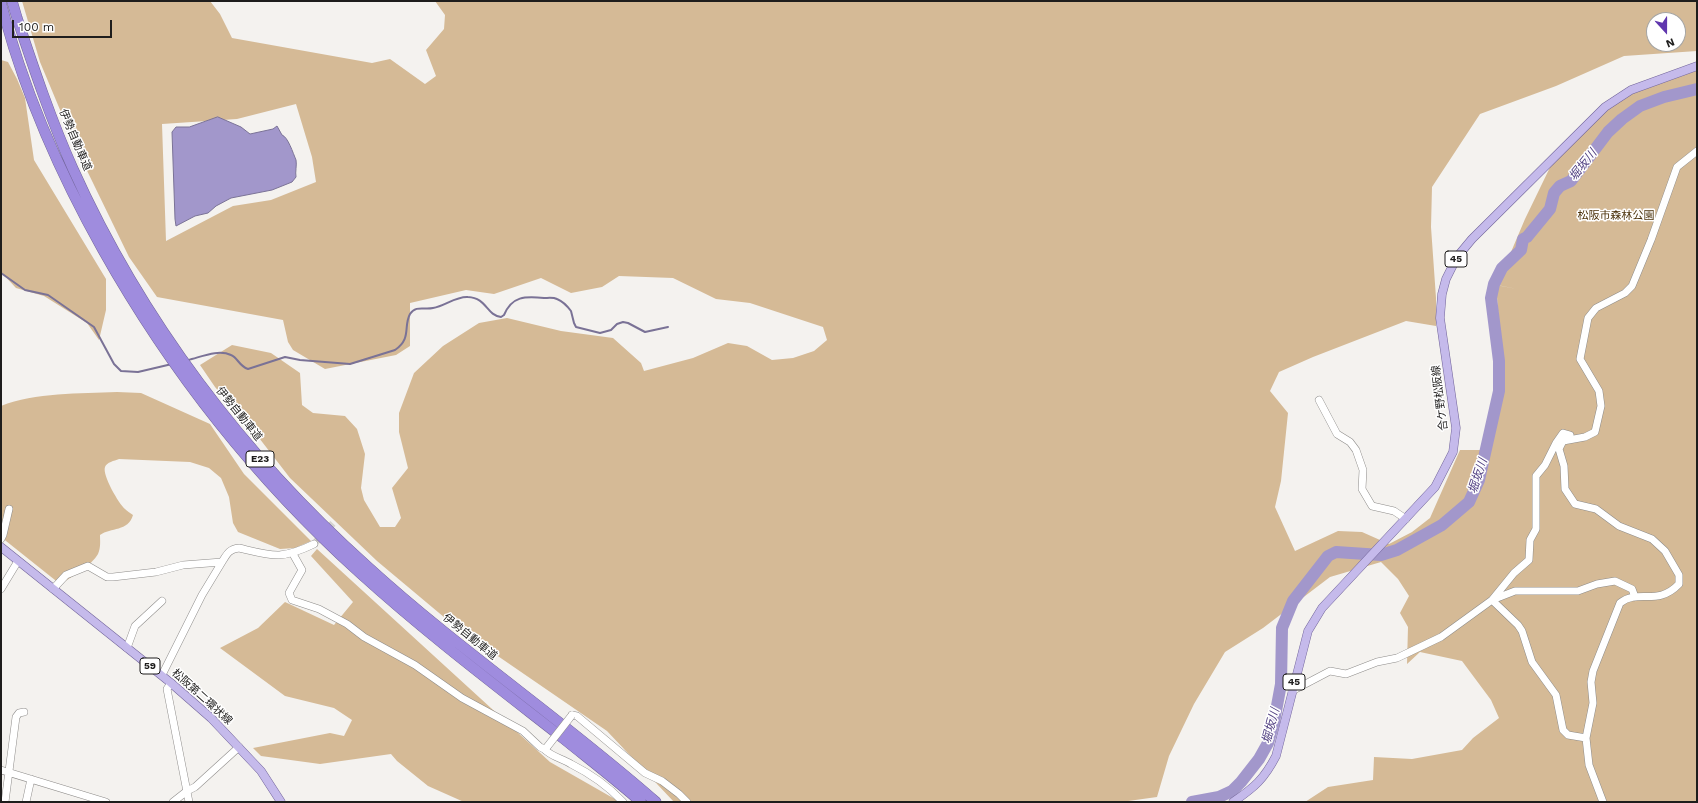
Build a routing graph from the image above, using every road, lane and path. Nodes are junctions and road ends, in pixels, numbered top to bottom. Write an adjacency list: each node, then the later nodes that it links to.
1 (12, 1): 40 (highway, 伊勢自動車道 / E23)
2 (1, 3): 39 (highway, 伊勢自動車道 / E23)
3 (1697, 66): 8 (main road, 合ケ野松阪線 / 45)
4 (1697, 151): 6 (street)
5 (1319, 400): 8 (street)
6 (1563, 441): 17 (street); 18 (street)
7 (9, 509): 9 (street)
8 (1406, 519): 23 (main road, 合ケ野松阪線 / 45)
9 (1, 539)
10 (314, 544): 12 (street)
11 (1, 547): 13 (main road, 松阪第二環状線 / 59)
12 (293, 554): 14 (street); 27 (street)
13 (18, 560): 15 (street); 16 (main road, 松阪第二環状線 / 59)
14 (222, 562): 16 (street); 21 (street)
15 (1, 589)
16 (54, 590): 20 (main road, 松阪第二環状線 / 59)
17 (1636, 597): 18 (street); 25 (street)
18 (1492, 600): 23 (street); 25 (street)
19 (162, 601): 20 (street)
20 (127, 648): 21 (main road, 松阪第二環状線 / 59)
21 (162, 675): 22 (main road, 松阪第二環状線 / 59)
22 (171, 683): 26 (main road, 松阪第二環状線 / 59); 31 (street)
23 (1292, 691): 42 (main road, 合ケ野松阪線 / 45)
24 (24, 712): 29 (street)
25 (1586, 738): 43 (street)
26 (239, 747): 31 (street); 37 (main road, 松阪第二環状線 / 59)
27 (546, 748): 38 (street); 41 (street, bridge)
28 (1, 770): 29 (street)
29 (10, 772): 30 (street); 32 (street)
30 (31, 779): 33 (street); 34 (street)
31 (187, 791): 35 (street); 36 (street)
32 (5, 802)
33 (26, 802)
34 (106, 802)
35 (173, 802)
36 (189, 802)
37 (281, 802)
38 (623, 802)
39 (641, 802)
40 (656, 802)
41 (687, 802)
42 (1233, 802)
43 (1603, 802)

